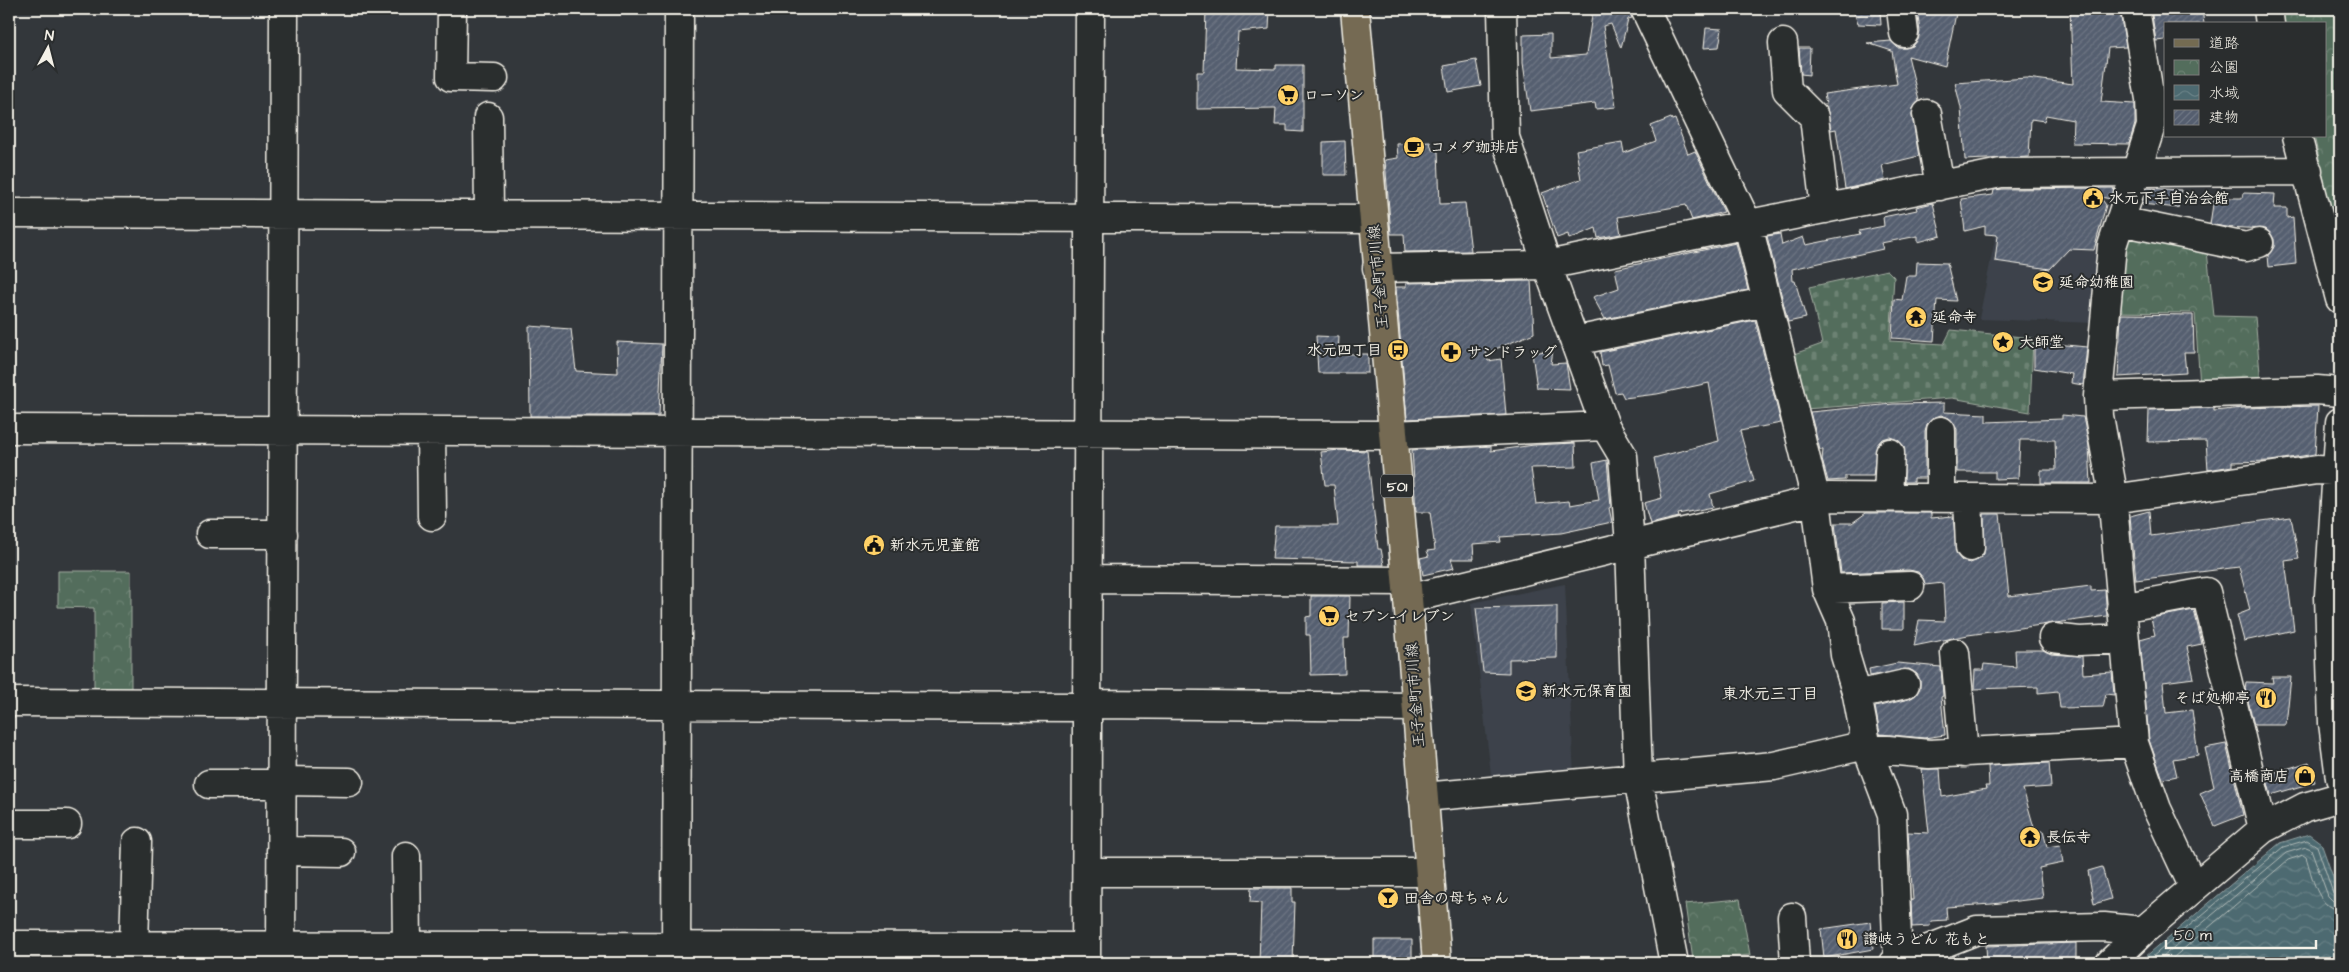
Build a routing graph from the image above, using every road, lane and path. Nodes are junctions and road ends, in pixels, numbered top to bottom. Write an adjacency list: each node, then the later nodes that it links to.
1 (284, 9): 21 (street)
2 (452, 9): 12 (street)
3 (679, 9): 23 (street)
4 (1090, 9): 24 (street)
5 (1356, 9): 25 (main road, 王子金町市川線 / 501)
6 (1502, 9): 29 (street)
7 (1645, 9): 27 (street)
8 (2135, 9): 17 (street)
9 (2268, 9): 10 (street)
10 (2270, 22)
11 (1783, 43): 19 (street)
12 (494, 78)
13 (1927, 114): 18 (street)
14 (488, 118): 22 (street)
15 (2298, 138): 16 (street)
16 (2308, 171): 17 (street); 31 (street)
17 (2135, 174): 18 (street); 26 (street)
18 (1940, 186): 19 (street)
19 (1825, 209): 27 (street)
20 (9, 213): 21 (street)
21 (282, 214): 22 (street); 39 (street)
22 (489, 216): 23 (street)
23 (679, 216): 24 (street); 41 (street)
24 (1090, 217): 25 (street); 43 (street)
25 (1372, 219): 30 (main road, 王子金町市川線 / 501)
26 (2120, 221): 28 (street); 35 (street)
27 (1748, 225): 29 (street); 32 (street)
28 (2259, 243)
29 (1546, 265): 30 (street); 33 (street)
30 (1377, 268): 44 (main road, 王子金町市川線 / 501)
31 (2340, 299)
32 (1765, 302): 33 (street); 51 (street)
33 (1575, 342): 37 (street)
34 (2340, 392): 35 (street)
35 (2098, 396): 50 (street)
36 (2340, 422): 46 (street)
37 (1605, 426): 44 (street); 55 (street)
38 (9, 429): 39 (street)
39 (283, 430): 40 (street); 54 (street)
40 (431, 430): 41 (street); 52 (street)
41 (677, 430): 43 (street); 69 (street)
42 (1941, 432): 47 (street)
43 (1088, 433): 44 (street); 57 (street)
44 (1392, 435): 60 (main road, 王子金町市川線 / 501)
45 (1890, 453): 48 (street)
46 (2336, 471): 50 (street); 75 (street)
47 (1941, 497): 48 (street); 49 (street)
48 (1888, 498): 51 (street)
49 (1968, 498): 50 (street); 56 (street)
50 (2112, 499): 61 (street)
51 (1816, 500): 55 (street); 59 (street)
52 (432, 516)
53 (210, 534): 54 (street)
54 (283, 534): 68 (street)
55 (1630, 544): 60 (street); 76 (street)
56 (1970, 547)
57 (1089, 579): 60 (street); 70 (street)
58 (1910, 586): 59 (street)
59 (1827, 589): 66 (street)
60 (1406, 590): 71 (main road, 王子金町市川線 / 501)
61 (2121, 608): 63 (street); 84 (street)
62 (2053, 638): 63 (street)
63 (2124, 639): 72 (street)
64 (1956, 653): 74 (street)
65 (1905, 684): 66 (street)
66 (1857, 695): 73 (street)
67 (9, 702): 68 (street)
68 (282, 704): 69 (street); 78 (street)
69 (677, 706): 70 (street); 98 (street)
70 (1088, 707): 71 (street); 89 (street)
71 (1416, 707): 80 (main road, 王子金町市川線 / 501)
72 (2134, 743): 74 (street); 91 (street)
73 (1867, 747): 74 (street); 76 (street); 103 (street)
74 (1964, 753)
75 (2340, 778)
76 (1638, 779): 80 (street); 101 (street)
77 (349, 782): 78 (street)
78 (282, 783): 79 (street); 86 (street)
79 (209, 784)
80 (1423, 797): 90 (main road, 王子金町市川線 / 501)
81 (2340, 797): 84 (street)
82 (9, 824): 83 (street)
83 (67, 824)
84 (2263, 829): 91 (street)
85 (137, 842): 95 (street)
86 (281, 851): 87 (street); 97 (street)
87 (341, 852)
88 (406, 856): 96 (street)
89 (1087, 872): 90 (street); 99 (street)
90 (1430, 872): 100 (main road, 王子金町市川線 / 501)
91 (2194, 888): 93 (street)
92 (1792, 917): 102 (street)
93 (2143, 931): 103 (street); 104 (street)
94 (9, 945): 95 (street)
95 (134, 945): 97 (street)
96 (407, 946): 97 (street); 98 (street)
97 (281, 954)
98 (676, 955): 99 (street)
99 (1086, 955)
100 (1437, 963)
101 (1674, 963)
102 (1795, 963)
103 (1896, 963)
104 (2110, 963)

